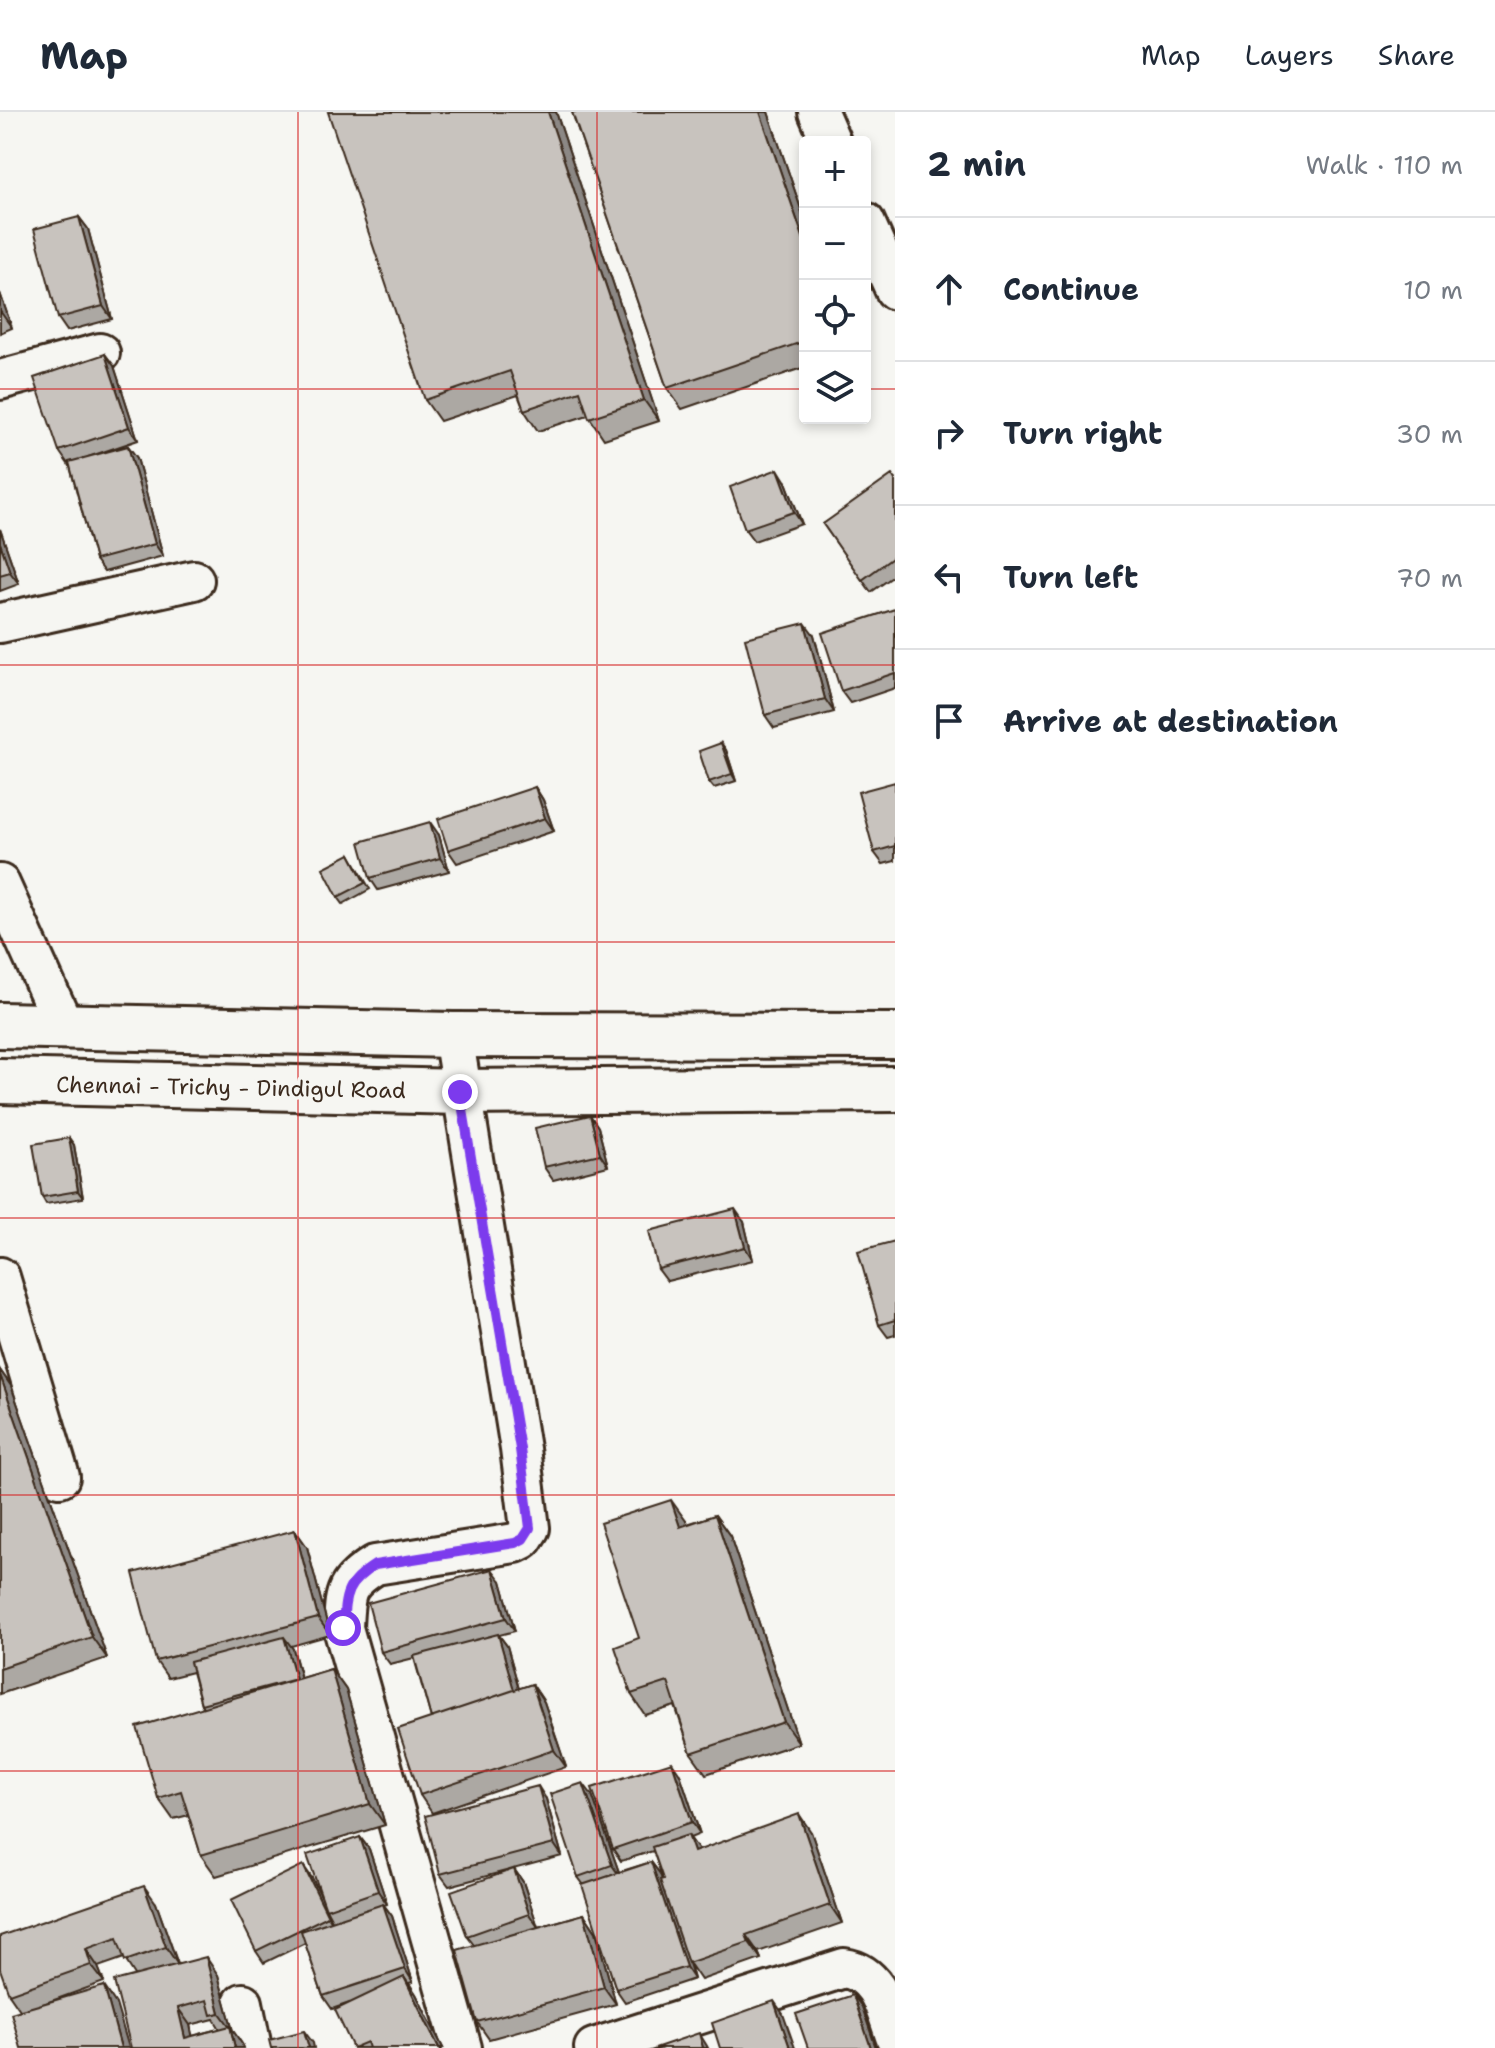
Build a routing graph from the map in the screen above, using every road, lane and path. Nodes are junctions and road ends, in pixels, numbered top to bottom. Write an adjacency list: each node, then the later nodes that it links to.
1 (818, 112): 2 (street)
2 (828, 136)
3 (871, 236): 4 (street)
4 (895, 290)
5 (100, 353): 6 (street)
6 (0, 380)
7 (194, 580): 8 (street)
8 (0, 623)
9 (0, 884): 10 (street)
10 (30, 1026): 11 (highway)
11 (453, 1035): 12 (highway); 15 (street)
12 (895, 1036)
13 (15, 1082): 15 (highway, Chennai - Trichy - Dindigul Road)
14 (895, 1089): 15 (highway, Chennai - Trichy - Dindigul Road)
15 (460, 1092): 21 (street)
16 (0, 1277): 17 (street)
17 (60, 1477)
18 (243, 2003): 20 (street)
19 (895, 2036): 22 (street)
20 (252, 2048)
21 (462, 2048)
22 (594, 2048)

